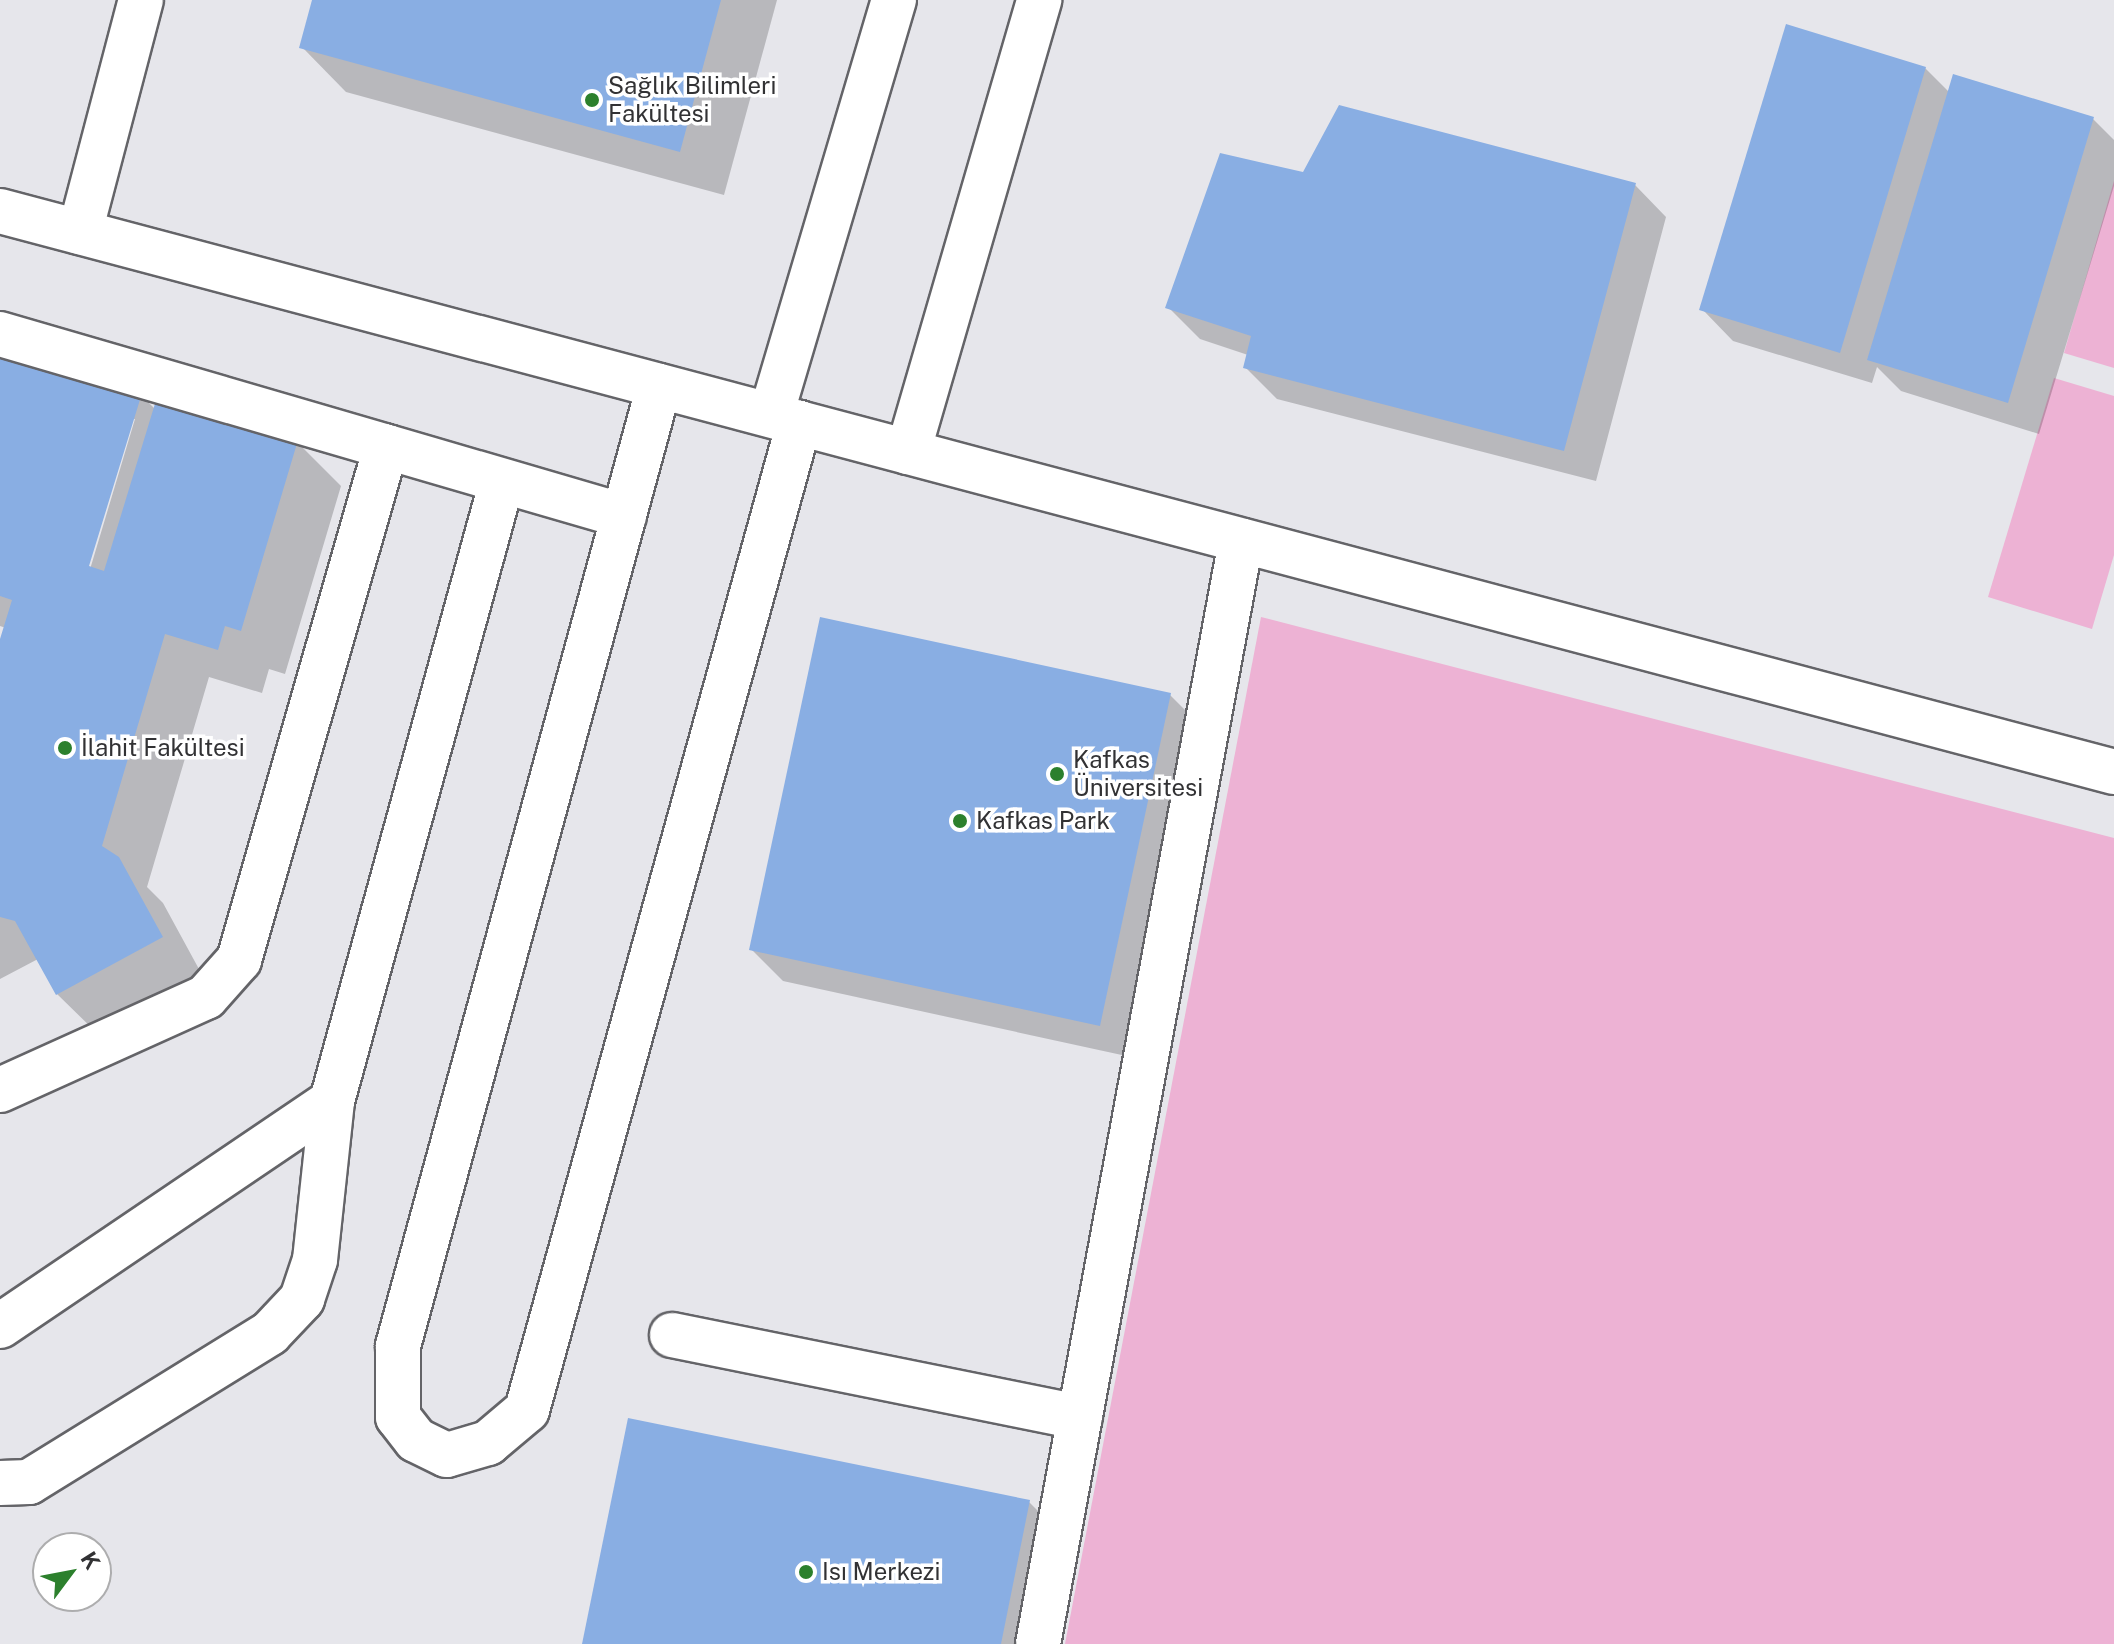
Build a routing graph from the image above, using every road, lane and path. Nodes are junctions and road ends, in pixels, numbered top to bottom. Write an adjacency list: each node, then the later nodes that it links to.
1 (141, 0): 5 (street)
2 (894, 0): 8 (street)
3 (1039, 0): 10 (street)
4 (0, 211): 5 (street)
5 (80, 232): 7 (street)
6 (0, 334): 9 (street)
7 (659, 386): 8 (street); 12 (street)
8 (785, 419): 10 (street); 12 (street)
9 (386, 447): 11 (street); 15 (street)
10 (908, 452): 13 (street)
11 (502, 481): 12 (street); 16 (street)
12 (624, 516)
13 (1241, 541): 14 (street); 19 (street)
14 (2114, 772)
15 (0, 1090)
16 (332, 1101): 17 (street); 20 (street)
17 (0, 1326)
18 (672, 1335): 19 (street)
19 (1080, 1417): 21 (street)
20 (0, 1483)
21 (1038, 1644)

